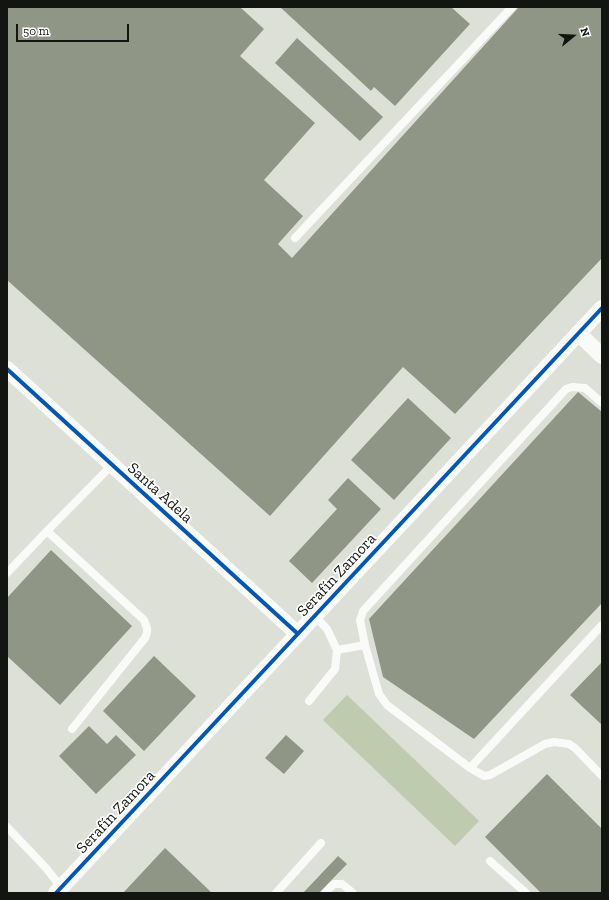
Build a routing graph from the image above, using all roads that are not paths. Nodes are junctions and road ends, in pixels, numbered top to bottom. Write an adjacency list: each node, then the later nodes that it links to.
1 (512, 7): 2 (lane)
2 (295, 238)
3 (602, 308): 4 (street, Serafín Zamora)
4 (578, 333): 5 (street); 11 (street, Serafín Zamora)
5 (602, 356)
6 (7, 369): 8 (street, Santa Adela)
7 (602, 403): 14 (lane)
8 (112, 465): 9 (lane); 13 (street, Santa Adela)
9 (47, 531): 10 (lane); 17 (lane)
10 (7, 573)
11 (315, 616): 13 (street, Serafín Zamora); 15 (lane)
12 (602, 625): 18 (lane)
13 (298, 634): 23 (street, Serafín Zamora)
14 (365, 645): 15 (lane); 18 (lane)
15 (337, 650): 16 (lane)
16 (309, 701)
17 (72, 729)
18 (470, 768): 19 (lane)
19 (602, 776)
20 (7, 826): 23 (lane)
21 (321, 843): 24 (lane)
22 (490, 861): 27 (lane)
23 (59, 890)
24 (276, 893)
25 (325, 893): 26 (lane)
26 (353, 893)
27 (526, 893)

